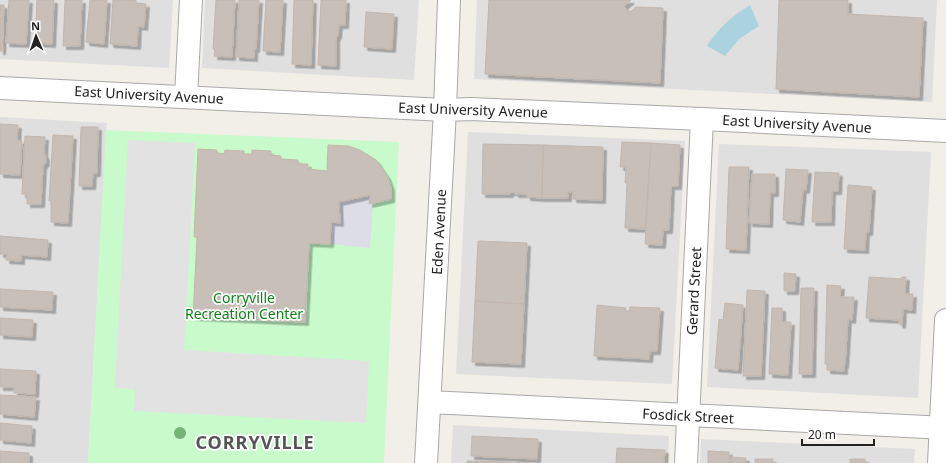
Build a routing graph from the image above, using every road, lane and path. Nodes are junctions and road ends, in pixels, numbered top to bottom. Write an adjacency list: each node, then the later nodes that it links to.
1 (191, 0): 4 (street)
2 (449, 0): 5 (street, Eden Avenue)
3 (0, 88): 4 (street, East University Avenue)
4 (186, 97): 5 (street, East University Avenue)
5 (445, 110): 6 (street, East University Avenue); 9 (street, Eden Avenue)
6 (702, 119): 7 (street, East University Avenue); 10 (street, Gerard Street)
7 (946, 131)
8 (946, 320): 11 (street)
9 (430, 402): 10 (street, Fosdick Street); 12 (street, Eden Avenue)
10 (688, 416): 11 (street, Fosdick Street); 13 (street, Gerard Street)
11 (943, 428): 14 (street)
12 (426, 463)
13 (686, 463)
14 (939, 463)

